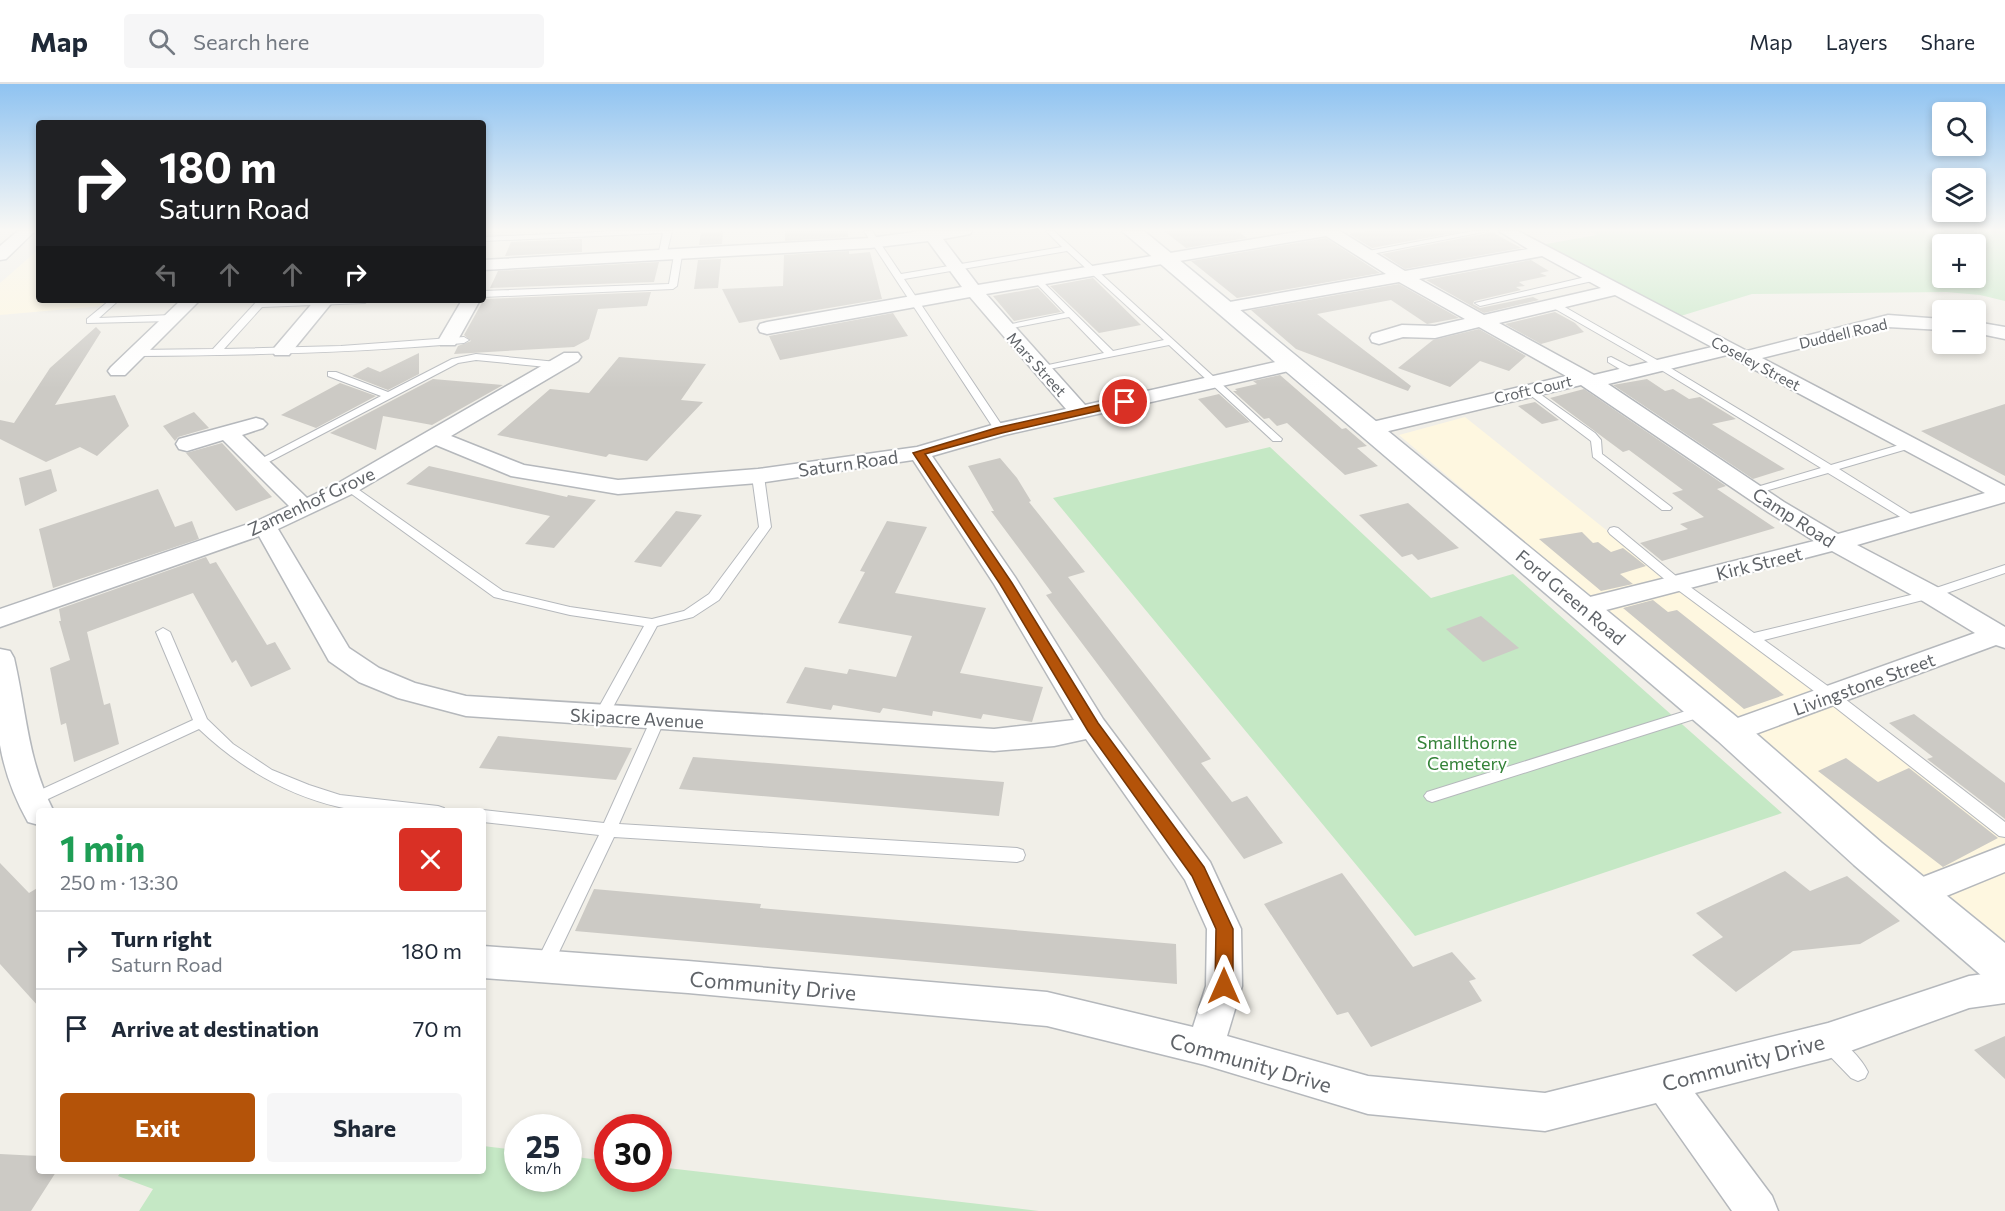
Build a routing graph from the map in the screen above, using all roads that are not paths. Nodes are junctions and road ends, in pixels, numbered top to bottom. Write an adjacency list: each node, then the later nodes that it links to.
1 (673, 284): 14 (lane)
2 (903, 284): 15 (lane)
3 (968, 284): 13 (street, Mars Street)
4 (1017, 284): 13 (street)
5 (1041, 284): 24 (lane)
6 (1110, 284): 33 (lane)
7 (1194, 284): 22 (main road, Ford Green Road)
8 (1359, 284): 22 (street)
9 (1418, 284): 23 (street, Camp Road)
10 (1575, 284): 23 (lane)
11 (1604, 284): 12 (street, Coseley Street)
12 (1616, 290): 21 (street); 37 (street, Coseley Street)
13 (974, 291): 15 (street); 28 (street, Mars Street)
14 (486, 294)
15 (913, 301): 27 (street); 54 (lane)
16 (111, 303): 25 (lane)
17 (188, 303): 25 (street)
18 (260, 303): 35 (lane)
19 (323, 303): 34 (street)
20 (470, 303): 32 (street)
21 (1553, 304): 23 (street); 42 (lane)
22 (1224, 308): 41 (main road, Ford Green Road)
23 (1481, 312): 31 (street); 47 (street, Camp Road)
24 (1071, 314): 28 (lane); 38 (lane)
25 (172, 318): 36 (street)
26 (1932, 323): 37 (street, Duddell Road)
27 (767, 328)
28 (1005, 328): 43 (street, Mars Street)
29 (1986, 330): 30 (street)
30 (2005, 333)
31 (1379, 338)
32 (456, 341): 34 (lane)
33 (1170, 342): 38 (lane); 48 (lane)
34 (282, 351): 35 (lane)
35 (215, 352): 36 (lane)
36 (137, 353): 44 (street)
37 (1737, 353): 42 (street, Croft Court); 59 (street, Coseley Street)
38 (1111, 354): 43 (lane)
39 (1611, 360): 45 (lane)
40 (564, 361): 50 (lane); 56 (street, Zamenhof Grove)
41 (1293, 364): 48 (street, Saturn Road); 53 (main road, Ford Green Road)
42 (1661, 366): 45 (street, Croft Court); 62 (lane)
43 (1042, 369): 51 (street, Mars Street)
44 (118, 371)
45 (1632, 372): 47 (street, Croft Court)
46 (332, 374): 50 (lane)
47 (1587, 380): 49 (street, Croft Court); 65 (street, Camp Road)
48 (1214, 381): 51 (street, Saturn Road); 57 (lane)
49 (1530, 390): 53 (street, Croft Court); 68 (lane)
50 (388, 395): 61 (lane)
51 (1080, 412): 54 (street, Saturn Road)
52 (256, 423): 55 (street)
53 (1372, 429): 76 (main road, Ford Green Road)
54 (1000, 430): 60 (street, Saturn Road)
55 (227, 432): 58 (street); 61 (street)
56 (436, 437): 63 (street, Saturn Road); 64 (street, Zamenhof Grove)
57 (1277, 439)
58 (187, 444)
59 (1910, 445): 62 (lane); 66 (street, Coseley Street)
60 (919, 453): 63 (street, Saturn Road); 88 (street)
61 (259, 463): 67 (street)
62 (1829, 470): 65 (lane); 69 (lane)
63 (758, 476): 78 (lane)
64 (348, 487): 67 (street, Zamenhof Grove); 78 (lane)
65 (1754, 491): 72 (street, Camp Road)
66 (2004, 495): 69 (street, Kirk Street)
67 (304, 508): 70 (street, Zamenhof Grove)
68 (1665, 508)
69 (1916, 521): 72 (street, Kirk Street)
70 (266, 526): 77 (street, Zamenhof Grove); 85 (street, Skipacre Avenue)
71 (1614, 531): 74 (lane)
72 (1835, 543): 74 (street, Kirk Street); 75 (street, Camp Road)
73 (2005, 569): 75 (lane)
74 (1678, 584): 76 (street, Kirk Street); 81 (lane)
75 (1930, 594): 80 (street, Camp Road); 81 (lane)
76 (1583, 608): 84 (main road, Ford Green Road)
77 (0, 618)
78 (652, 623): 85 (lane)
79 (163, 632): 87 (lane)
80 (2001, 637): 83 (street, Livingstone Street)
81 (1753, 638): 83 (lane)
82 (0, 658): 90 (street)
83 (1831, 696): 89 (street, Livingstone Street); 96 (lane)
84 (1705, 710): 89 (main road, Ford Green Road); 91 (lane)
85 (601, 716): 86 (street, Skipacre Avenue)
86 (658, 719): 88 (street, Skipacre Avenue); 95 (lane)
87 (201, 722): 92 (lane); 93 (lane)
88 (1093, 727): 105 (street)
89 (1731, 732): 99 (main road, Ford Green Road)
90 (8, 751): 92 (street)
91 (1432, 796)
92 (34, 807)
93 (402, 808)
94 (486, 816): 95 (lane)
95 (609, 830): 97 (lane); 101 (lane)
96 (2005, 831)
97 (1017, 855)
98 (2005, 858): 99 (street)
99 (1917, 894): 102 (main road, Ford Green Road)
100 (486, 962): 101 (street, Community Drive)
101 (543, 967): 105 (street, Community Drive)
102 (2005, 969)
103 (2005, 987): 104 (street, Community Drive)
104 (1828, 1041): 106 (lane); 107 (street, Community Drive)
105 (1205, 1047): 107 (street, Community Drive)
106 (1858, 1072)
107 (1665, 1083): 108 (street)
108 (1757, 1211)

